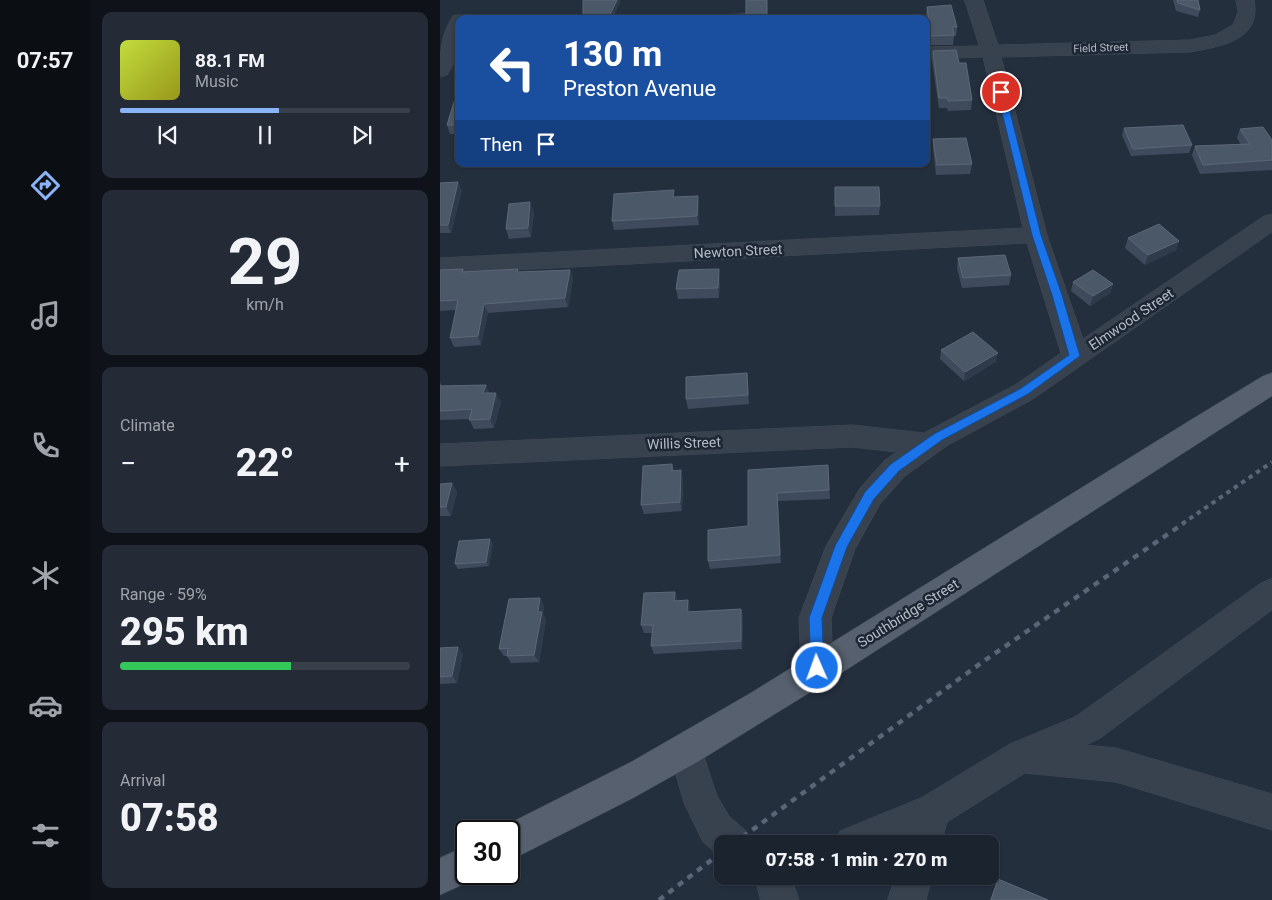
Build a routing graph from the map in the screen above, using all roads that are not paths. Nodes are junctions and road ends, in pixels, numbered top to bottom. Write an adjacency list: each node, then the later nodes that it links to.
1 (974, 0): 4 (street)
2 (1245, 0): 4 (street, Field Street)
3 (455, 30): 6 (street)
4 (990, 51): 5 (street, Field Street); 9 (street)
5 (930, 53)
6 (440, 71): 7 (street)
7 (455, 71)
8 (1272, 221): 11 (street, Elmwood Street)
9 (1036, 235): 10 (street, Newton Street); 11 (street)
10 (440, 266)
11 (1075, 356): 13 (street, Elmwood Street)
12 (1272, 383): 16 (main road, Southbridge Street)
13 (927, 444): 14 (street, Willis Street); 16 (street, Elmwood Street)
14 (440, 455)
15 (1272, 592): 18 (street)
16 (817, 668): 17 (main road, Southbridge Street)
17 (686, 750): 21 (street); 24 (main road, Southbridge Street)
18 (1022, 756): 19 (street); 20 (street)
19 (933, 811): 22 (street); 23 (street)
20 (1272, 812)
21 (723, 835)
22 (875, 835)
23 (926, 835)
24 (520, 837)
25 (455, 870): 26 (main road)
26 (440, 877)
27 (776, 885): 29 (street)
28 (911, 885): 30 (street)
29 (780, 900)
30 (907, 900)

